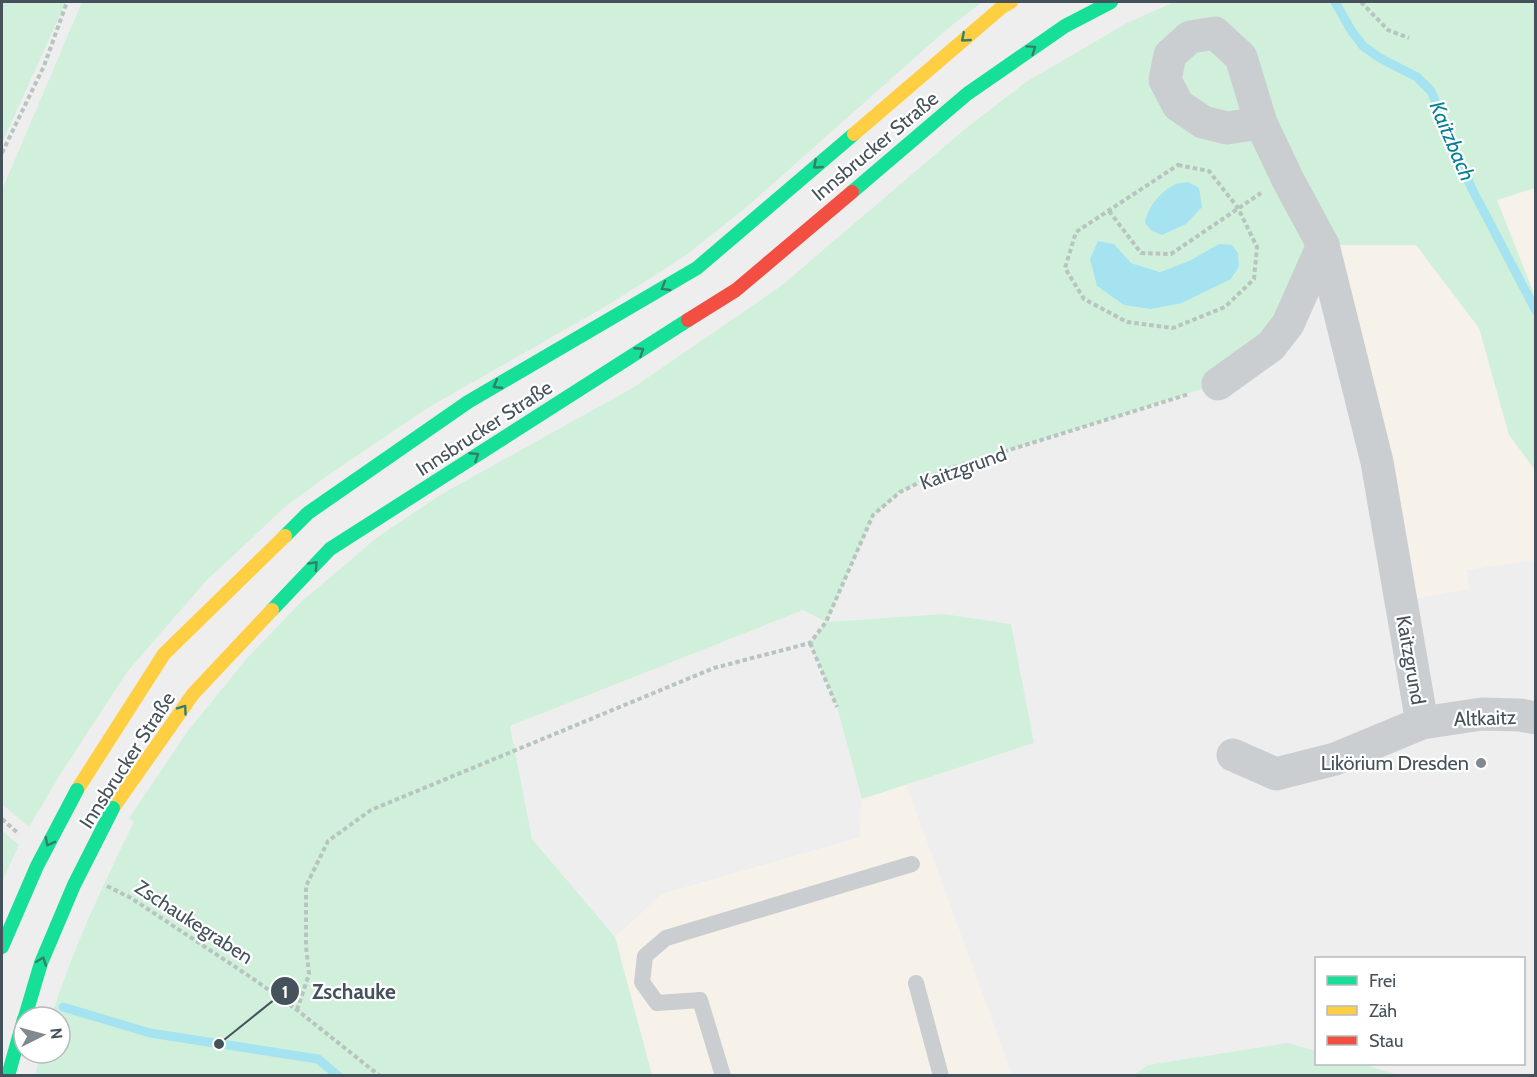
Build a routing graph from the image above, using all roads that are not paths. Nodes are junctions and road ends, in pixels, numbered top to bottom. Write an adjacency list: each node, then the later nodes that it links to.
1 (1011, 2): 10 (main road, Innsbrucker Straße, one-way to 10, bridge)
2 (1111, 2): 12 (main road, Innsbrucker Straße, one-way to 2, bridge)
3 (1261, 123): 4 (street, Kaitzgrund)
4 (1323, 245): 5 (street); 7 (street, Kaitzgrund)
5 (1218, 384)
6 (1536, 718): 7 (street, Altkaitz)
7 (1422, 723): 8 (street, Altkaitz)
8 (1233, 755)
9 (912, 864): 15 (lane)
10 (2, 947)
11 (916, 983): 16 (lane)
12 (28, 1005)
13 (12, 1062): 14 (main road, Innsbrucker Straße)
14 (8, 1076)
15 (723, 1076)
16 (941, 1076)

